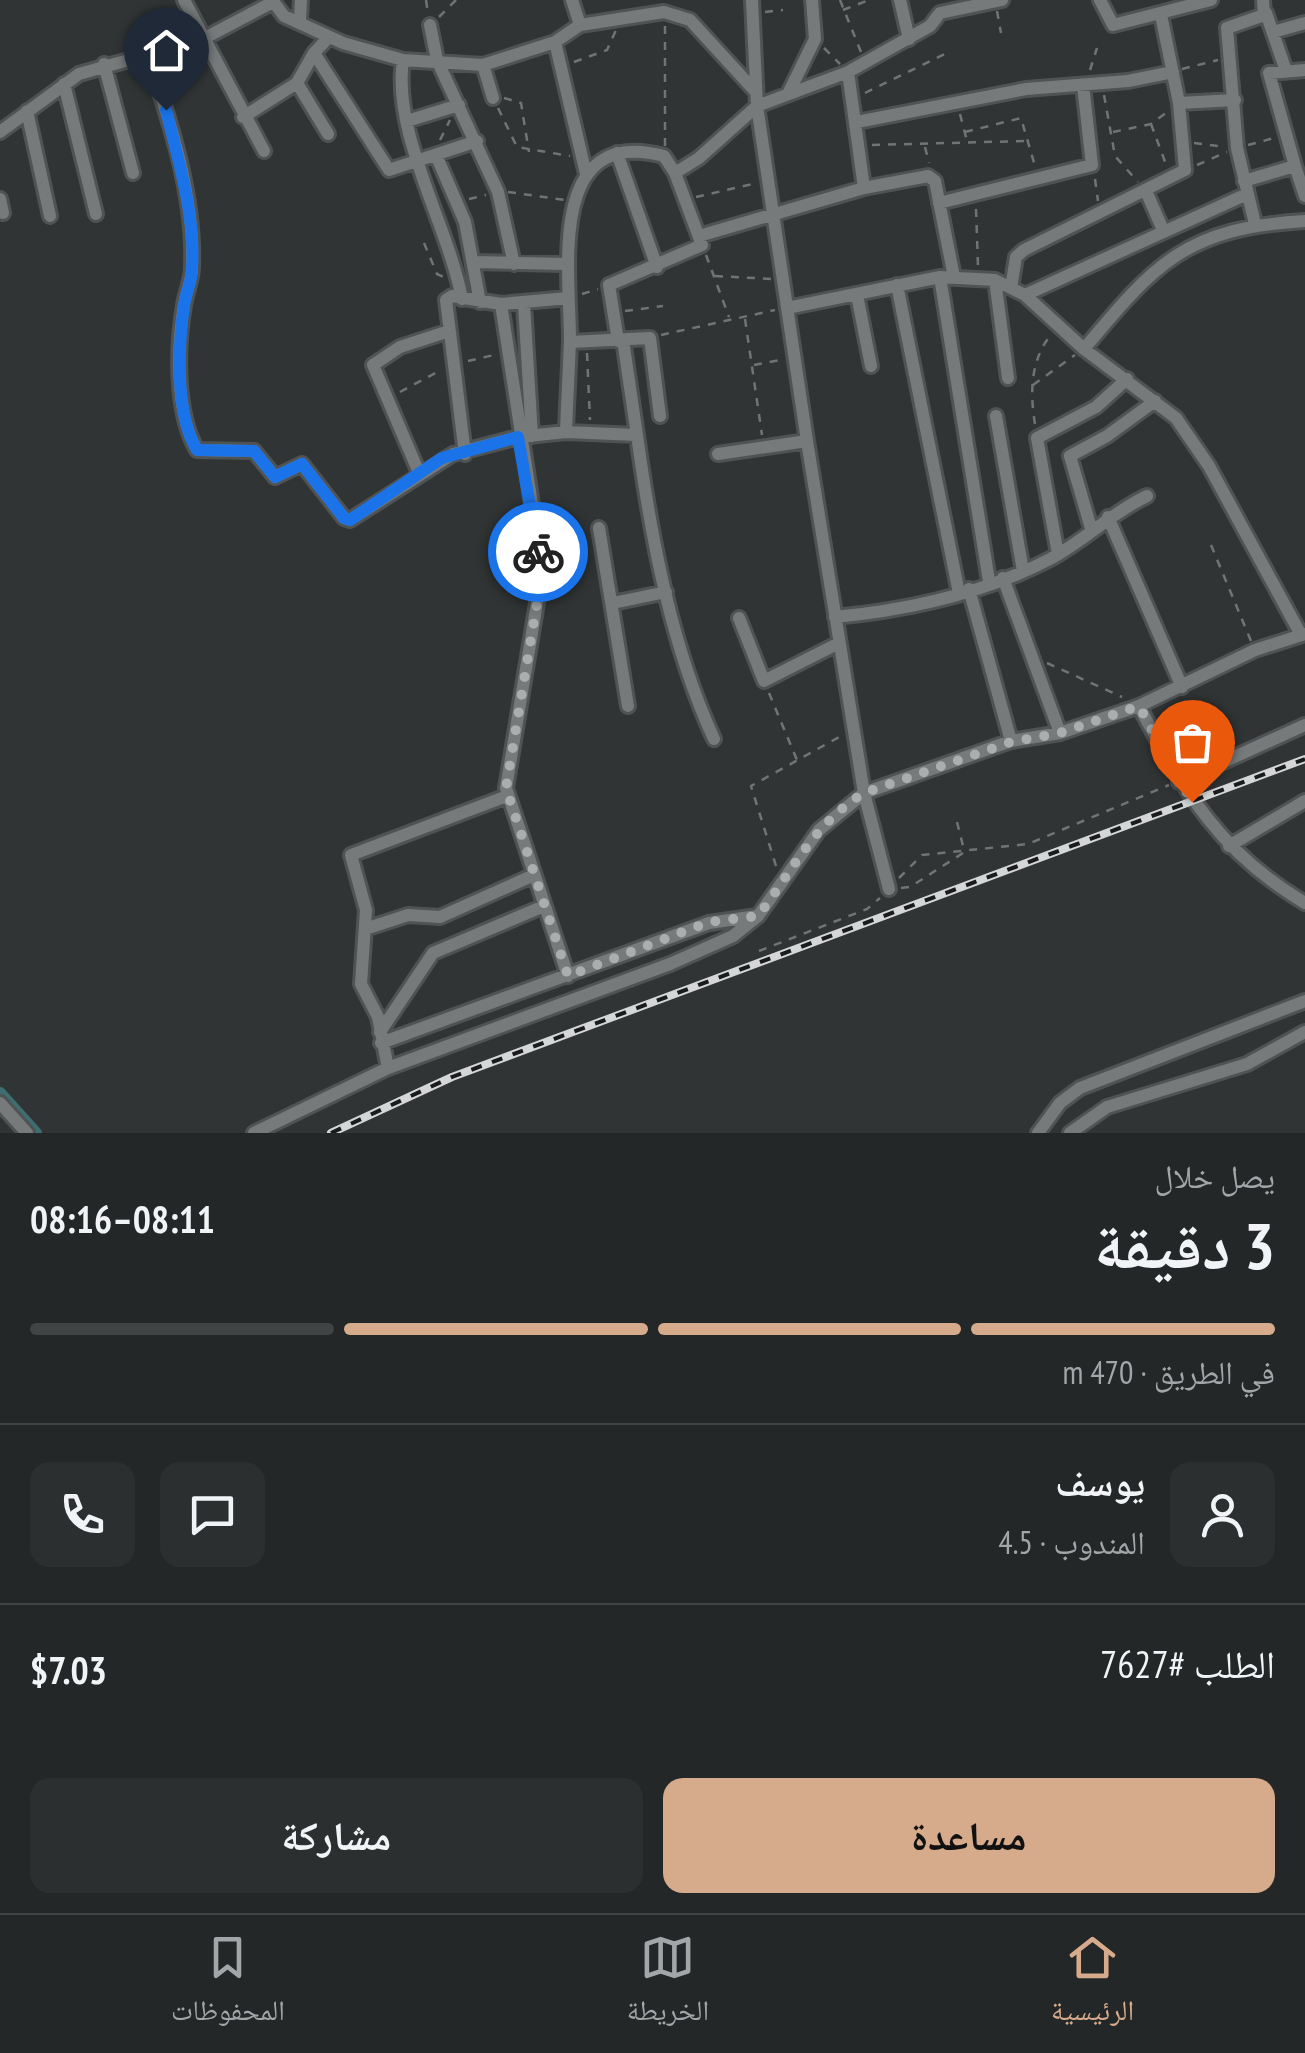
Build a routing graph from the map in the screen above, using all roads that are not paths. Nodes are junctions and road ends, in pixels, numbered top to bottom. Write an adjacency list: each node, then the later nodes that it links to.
1 (184, 0): 21 (street)
2 (302, 0): 14 (street)
3 (572, 0): 17 (street)
4 (812, 0): 37 (street)
5 (900, 0): 20 (street)
6 (998, 0): 20 (street)
7 (1100, 0): 13 (street)
8 (1211, 0): 13 (street)
9 (273, 1): 14 (street); 21 (street)
10 (662, 6): 17 (street); 36 (street)
11 (751, 6): 36 (street)
12 (1265, 6): 18 (street); 39 (street)
13 (1161, 14): 32 (street)
14 (300, 20): 19 (street)
15 (1305, 24): 18 (street)
16 (430, 25): 26 (street)
17 (580, 25): 22 (street)
18 (1273, 32): 29 (street)
19 (328, 38): 23 (street); 25 (street)
20 (910, 38): 31 (street)
21 (203, 39): 24 (street); 44 (street)
22 (555, 42): 28 (street); 57 (street)
23 (314, 54): 34 (street); 53 (street)
24 (148, 56): 27 (street); 102 (street)
25 (403, 60): 26 (street); 45 (street)
26 (437, 60): 28 (street); 41 (street)
27 (104, 64): 33 (street); 55 (street)
28 (483, 65): 38 (street)
29 (1286, 68): 30 (street); 54 (street)
30 (1305, 70)
31 (848, 72): 37 (street); 46 (street)
32 (1173, 72): 35 (street); 40 (street)
33 (64, 84): 43 (street); 63 (street)
34 (297, 84): 44 (street); 48 (street)
35 (1083, 84): 46 (street); 62 (street)
36 (755, 91): 42 (street)
37 (788, 94): 42 (street)
38 (494, 98)
39 (1235, 100): 40 (street); 58 (street)
40 (1179, 104): 60 (street)
41 (459, 106): 45 (street); 49 (street)
42 (757, 106): 56 (street); 65 (street)
43 (28, 111): 47 (street); 64 (street)
44 (243, 117): 50 (street)
45 (406, 121): 53 (street)
46 (858, 122): 59 (street)
47 (0, 132)
48 (328, 134)
49 (477, 142): 52 (street); 71 (street)
50 (264, 151)
51 (617, 153): 56 (street); 57 (street); 73 (street)
52 (436, 156): 53 (street); 70 (street)
53 (419, 161): 81 (street)
54 (1294, 166): 58 (street); 61 (street)
55 (133, 173)
56 (675, 173): 69 (street)
57 (586, 174): 72 (street)
58 (1246, 187): 67 (street); 68 (street)
59 (864, 188): 62 (street); 65 (street)
60 (1146, 192): 68 (street); 77 (street)
61 (1305, 196)
62 (939, 202): 74 (street)
63 (96, 214)
64 (50, 216)
65 (772, 216): 69 (street); 85 (street)
66 (1305, 221): 67 (street)
67 (1254, 224): 89 (street)
68 (1163, 230): 79 (street)
69 (700, 240): 73 (street)
70 (475, 262): 71 (street); 82 (street)
71 (514, 264): 72 (street)
72 (566, 264): 80 (street)
73 (657, 267): 87 (street)
74 (947, 277): 75 (street); 76 (street); 109 (street)
75 (995, 280): 77 (street); 91 (street)
76 (897, 285): 78 (street); 110 (street)
77 (1011, 288): 79 (street)
78 (856, 295): 85 (street); 90 (street)
79 (1025, 295): 89 (street)
80 (568, 298): 84 (street); 88 (street)
81 (462, 300): 82 (street); 86 (street)
82 (480, 302): 83 (street)
83 (501, 304): 84 (street); 98 (street)
84 (524, 304): 98 (street)
85 (787, 308): 99 (street)
86 (448, 331): 100 (street); 102 (street)
87 (620, 341): 88 (street); 94 (street); 97 (street)
88 (570, 342): 96 (street)
89 (1084, 349): 92 (street)
90 (871, 366)
91 (1008, 378)
92 (1128, 379): 93 (street); 107 (street)
93 (1155, 400): 106 (street); 115 (street)
94 (660, 416)
95 (996, 416): 108 (street)
96 (566, 432): 97 (street); 98 (street)
97 (638, 436): 111 (street)
98 (525, 437): 100 (street); 126 (street)
99 (806, 441): 101 (street); 113 (street)
100 (466, 454): 102 (street)
101 (718, 454)
102 (420, 475)
103 (1146, 496): 104 (street)
104 (1108, 517): 106 (street); 117 (street)
105 (600, 528): 112 (street)
106 (1091, 528): 107 (street)
107 (1058, 554): 108 (street)
108 (1023, 571): 109 (street)
109 (996, 580): 110 (street); 121 (street)
110 (964, 591): 113 (street); 123 (street)
111 (666, 592): 112 (street); 122 (street)
112 (614, 603): 118 (street)
113 (835, 617): 116 (street)
114 (739, 618): 116 (street)
115 (1303, 634): 117 (street)
116 (839, 643): 125 (street)
117 (1182, 687): 119 (street)
118 (628, 706)
119 (1139, 706): 121 (street); 124 (street)
120 (1305, 725): 124 (street)
121 (1060, 733): 123 (street)
122 (714, 739)
123 (1011, 742): 125 (street)
124 (1179, 782): 128 (street)
125 (864, 793): 130 (street); 133 (street)
126 (507, 796): 129 (street); 134 (street)
127 (1305, 800): 128 (street)
128 (1229, 846): 131 (street)
129 (534, 875): 132 (street); 134 (street)
130 (889, 889)
131 (1305, 904)
132 (544, 906): 135 (street); 138 (street)
133 (758, 916): 135 (street); 139 (street)
134 (365, 929): 138 (street)
135 (568, 976): 138 (street)
136 (1305, 1001): 143 (street)
137 (1305, 1032): 144 (street)
138 (380, 1037): 139 (street)
139 (388, 1068): 142 (street)
140 (0, 1102): 141 (street)
141 (27, 1133)
142 (254, 1133)
143 (1038, 1133)
144 (1070, 1133)

